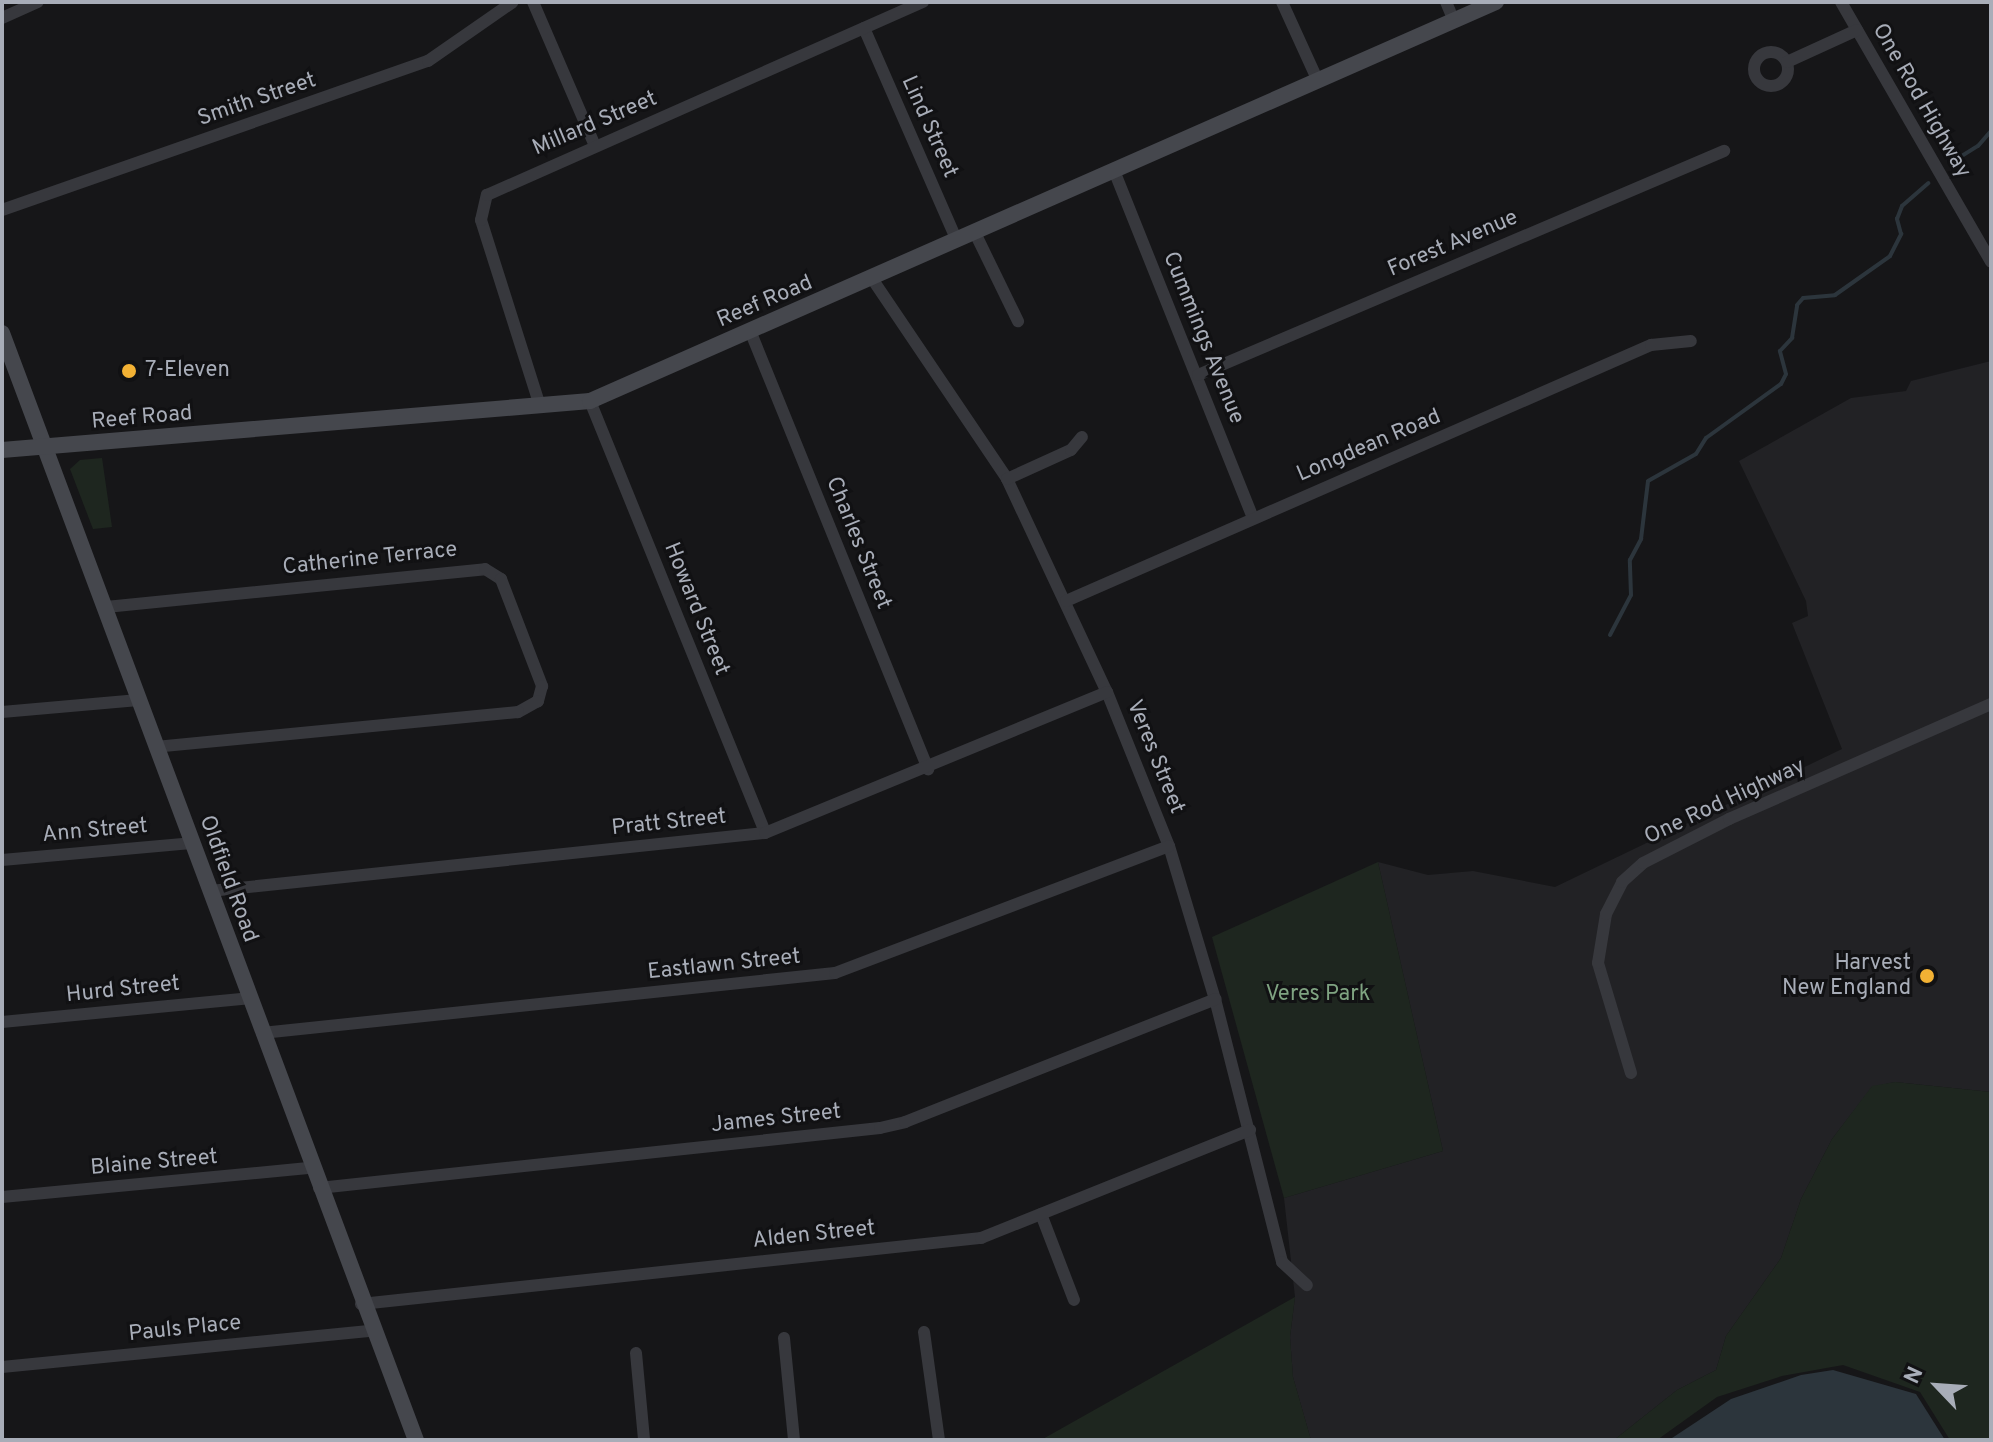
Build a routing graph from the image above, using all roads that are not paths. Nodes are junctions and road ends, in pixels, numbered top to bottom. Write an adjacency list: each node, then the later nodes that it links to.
1 (38, 2): 9 (street)
2 (513, 2): 18 (street, Smith Street)
3 (533, 2): 15 (street)
4 (923, 2): 11 (street, Millard Street)
5 (1282, 2): 14 (street)
6 (1446, 2): 10 (street)
7 (1496, 2): 10 (street, Reef Road)
8 (1841, 2): 12 (street, One Rod Highway)
9 (2, 18)
10 (1454, 21): 14 (street, Reef Road)
11 (864, 28): 15 (street, Millard Street); 20 (street, Lind Street)
12 (1857, 30): 13 (street); 21 (street, One Rod Highway)
13 (1787, 62)
14 (1318, 81): 17 (street, Reef Road)
15 (595, 146): 29 (street, Millard Street)
16 (1724, 151): 27 (street, Forest Avenue)
17 (1115, 173): 19 (street, Reef Road); 27 (street, Cummings Avenue)
18 (2, 210)
19 (976, 235): 20 (street, Reef Road); 23 (street)
20 (957, 241): 22 (street, Reef Road)
21 (1991, 262)
22 (873, 280): 25 (street, Reef Road); 33 (street, Veres Street)
23 (1018, 321)
24 (2, 333): 31 (street, Oldfield Road)
25 (751, 333): 28 (street, Reef Road); 42 (street, Charles Street)
26 (1691, 341): 34 (street, Longdean Road)
27 (1198, 375): 34 (street, Cummings Avenue)
28 (590, 401): 29 (street, Reef Road); 43 (street, Howard Street)
29 (540, 406): 31 (street, Reef Road)
30 (1082, 437): 33 (street)
31 (44, 448): 32 (street, Reef Road); 36 (street, Oldfield Road)
32 (2, 450)
33 (1007, 479): 35 (street, Veres Street)
34 (1253, 518): 35 (street, Longdean Road)
35 (1066, 601): 37 (street, Veres Street)
36 (106, 607): 38 (street, Oldfield Road); 41 (street, Catherine Terrace)
37 (1107, 692): 42 (street, Pratt Street); 45 (street, Veres Street)
38 (138, 700): 40 (street); 41 (street, Oldfield Road)
39 (1991, 704): 52 (street, One Rod Highway)
40 (2, 712)
41 (156, 747): 44 (street, Oldfield Road)
42 (928, 769): 43 (street, Pratt Street)
43 (765, 833): 47 (street, Pratt Street)
44 (191, 843): 46 (street, Ann Street); 47 (street, Oldfield Road)
45 (1169, 846): 49 (street, Veres Street); 51 (street, Eastlawn Street)
46 (2, 860)
47 (210, 891): 48 (street, Oldfield Road)
48 (249, 998): 50 (street, Hurd Street); 51 (street, Oldfield Road)
49 (1215, 999): 53 (street, Veres Street); 55 (street, James Street)
50 (2, 1022)
51 (262, 1033): 54 (street, Oldfield Road)
52 (1631, 1073)
53 (1250, 1130): 57 (street, Alden Street); 58 (street, Veres Street)
54 (311, 1168): 55 (street, Oldfield Road); 56 (street, Blaine Street)
55 (319, 1188): 60 (street, Oldfield Road)
56 (2, 1197)
57 (1041, 1214): 59 (street); 60 (street, Alden Street)
58 (1307, 1285)
59 (1074, 1300)
60 (361, 1304): 61 (street, Oldfield Road)
61 (371, 1331): 65 (street, Pauls Place); 66 (street, Oldfield Road)
62 (924, 1332): 69 (street)
63 (784, 1338): 68 (street)
64 (636, 1353): 67 (street)
65 (2, 1367)
66 (416, 1440)
67 (644, 1440)
68 (794, 1440)
69 (939, 1440)

